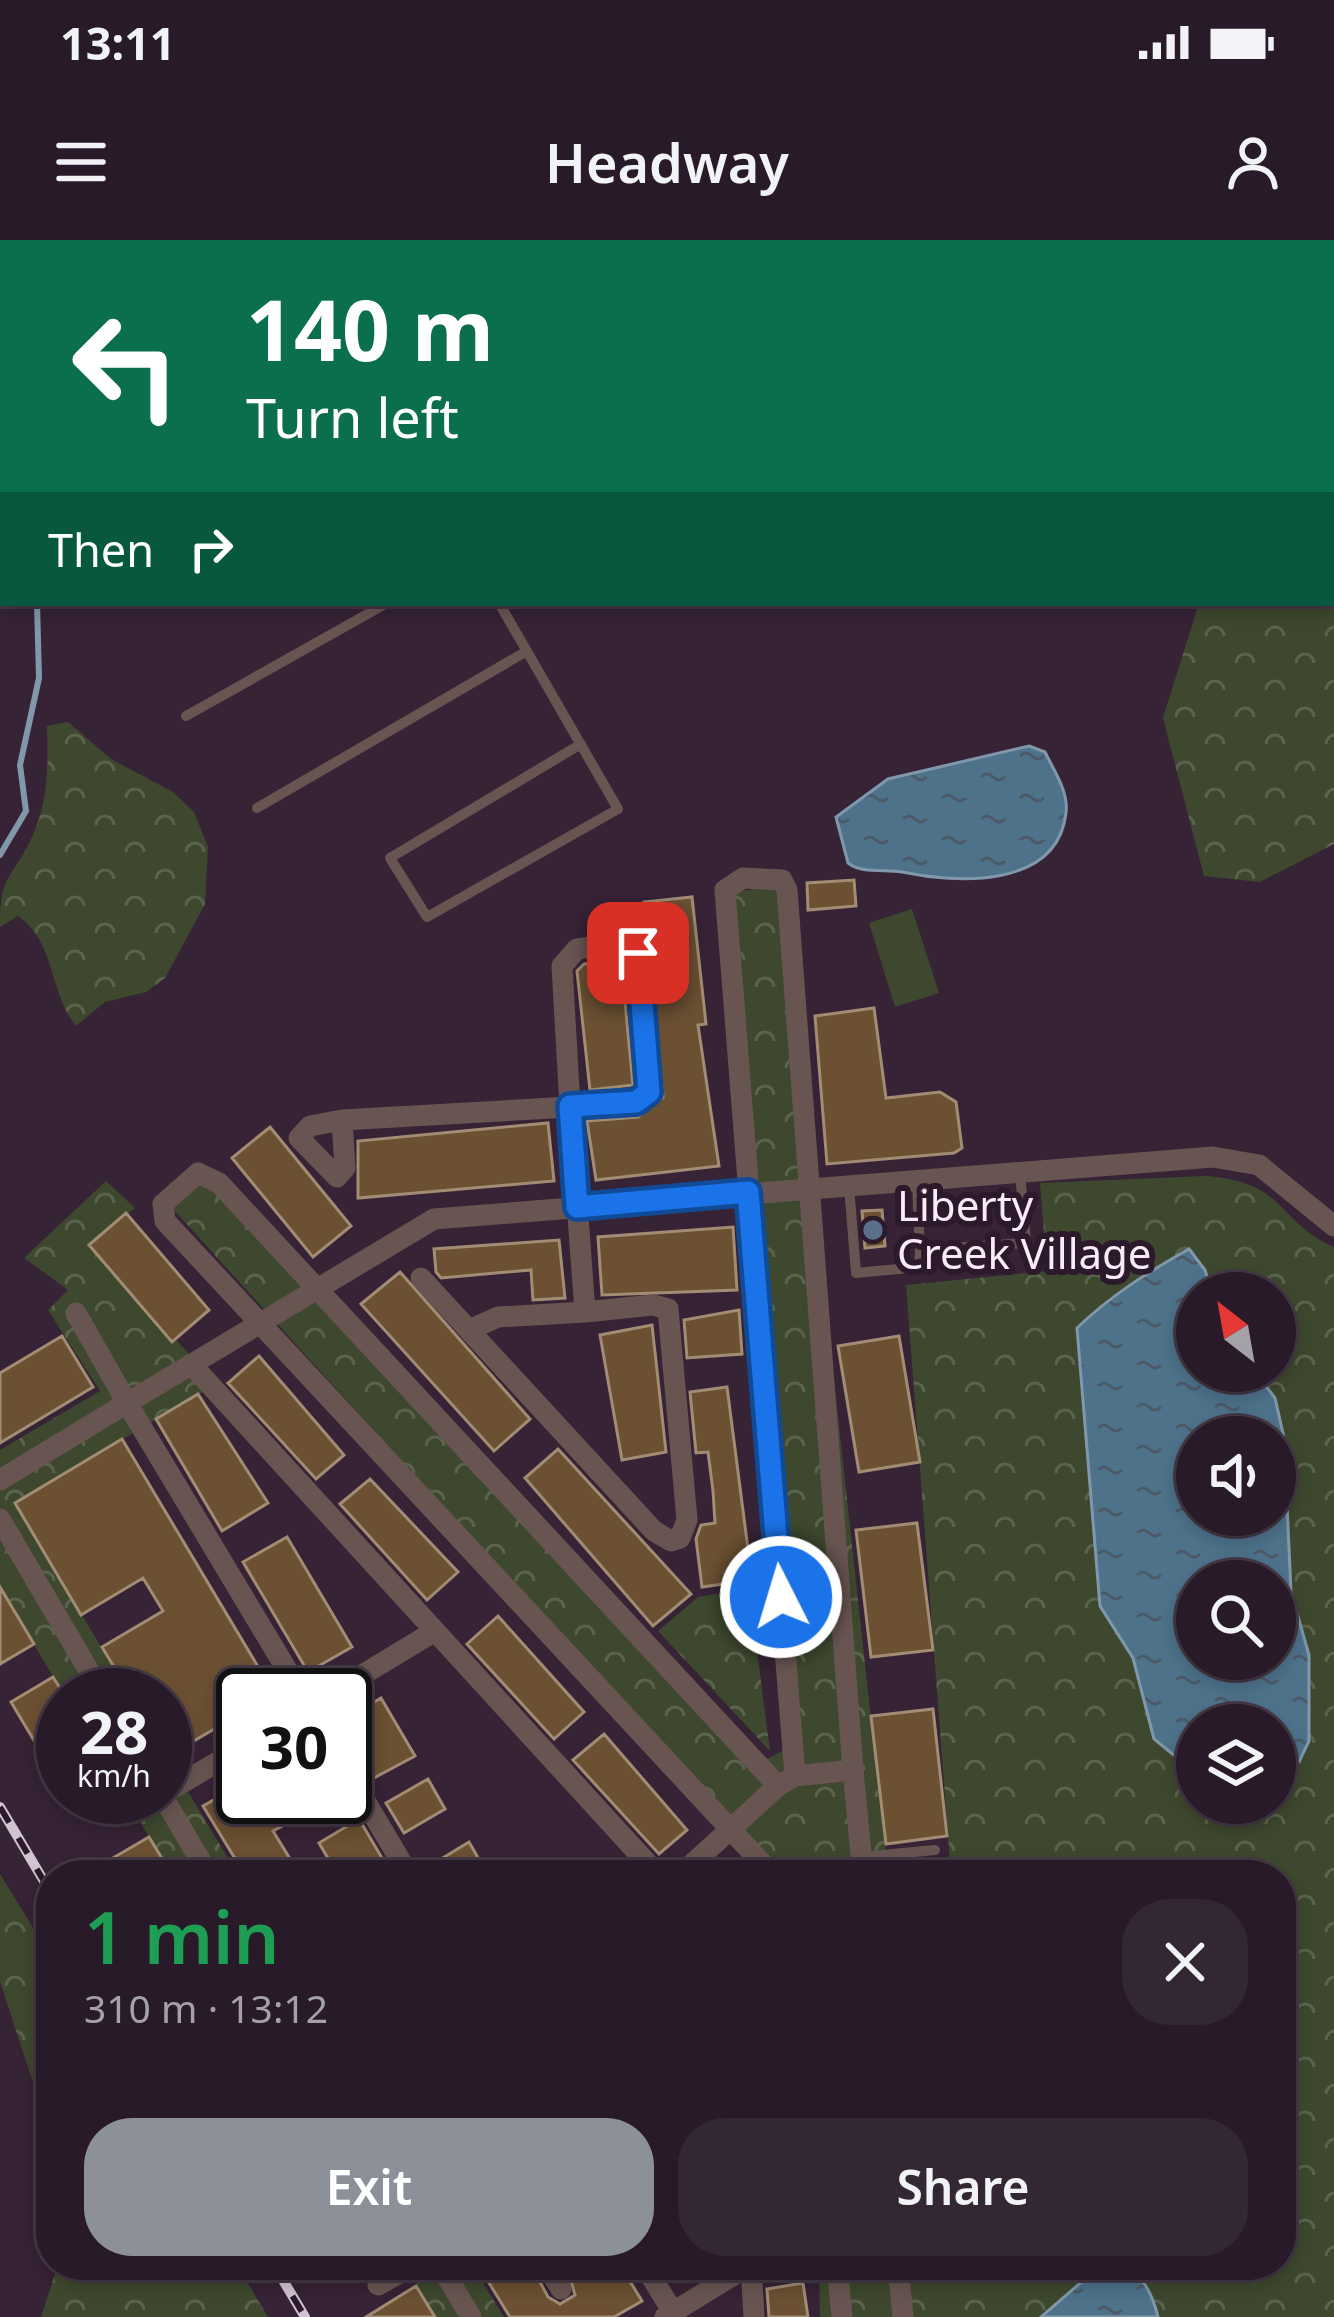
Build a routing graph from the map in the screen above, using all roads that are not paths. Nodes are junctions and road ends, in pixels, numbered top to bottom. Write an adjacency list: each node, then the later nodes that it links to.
1 (382, 606): 4 (lane)
2 (502, 606): 3 (lane)
3 (527, 651): 5 (lane); 6 (lane)
4 (186, 716)
5 (580, 744): 5 (lane)
6 (257, 808)
7 (570, 1106): 7 (street); 8 (street); 14 (street)
8 (342, 1120)
9 (1020, 1172): 10 (street); 15 (street); 16 (lane)
10 (917, 1180): 11 (street); 16 (lane)
11 (849, 1185): 12 (street); 16 (lane)
12 (811, 1188): 13 (street); 13 (street); 31 (street)
13 (748, 1192): 14 (street); 32 (street)
14 (577, 1207): 18 (street); 19 (street)
15 (1334, 1226)
16 (920, 1250)
17 (421, 1278): 22 (street)
18 (315, 1288): 21 (street); 21 (street); 32 (street)
19 (585, 1312): 22 (street); 22 (street)
20 (76, 1313): 24 (street)
21 (259, 1323): 23 (street); 35 (street)
22 (469, 1330)
23 (191, 1364): 24 (street); 27 (street)
24 (127, 1403): 25 (street); 29 (street)
25 (0, 1480)
26 (0, 1519): 28 (street)
27 (435, 1631): 30 (street); 39 (street)
28 (88, 1668)
29 (286, 1668)
30 (372, 1669)
31 (853, 1770): 32 (street); 42 (street)
32 (786, 1781): 35 (street)
33 (372, 1812): 38 (street)
34 (180, 1824): 37 (street)
35 (732, 1828): 40 (street); 41 (street)
36 (935, 1850): 43 (lane)
37 (201, 1860)
38 (401, 1860)
39 (644, 1860)
40 (697, 1860)
41 (760, 1860)
42 (861, 1860)
43 (889, 1860)
44 (388, 2280): 52 (street)
45 (449, 2280): 55 (street)
46 (555, 2280): 53 (street)
47 (652, 2280): 54 (street)
48 (726, 2280): 54 (street)
49 (751, 2280): 56 (street)
50 (838, 2280): 57 (street)
51 (899, 2280): 58 (street)
52 (379, 2285)
53 (561, 2289)
54 (671, 2315)
55 (471, 2317)
56 (754, 2317)
57 (842, 2317)
58 (903, 2317)

